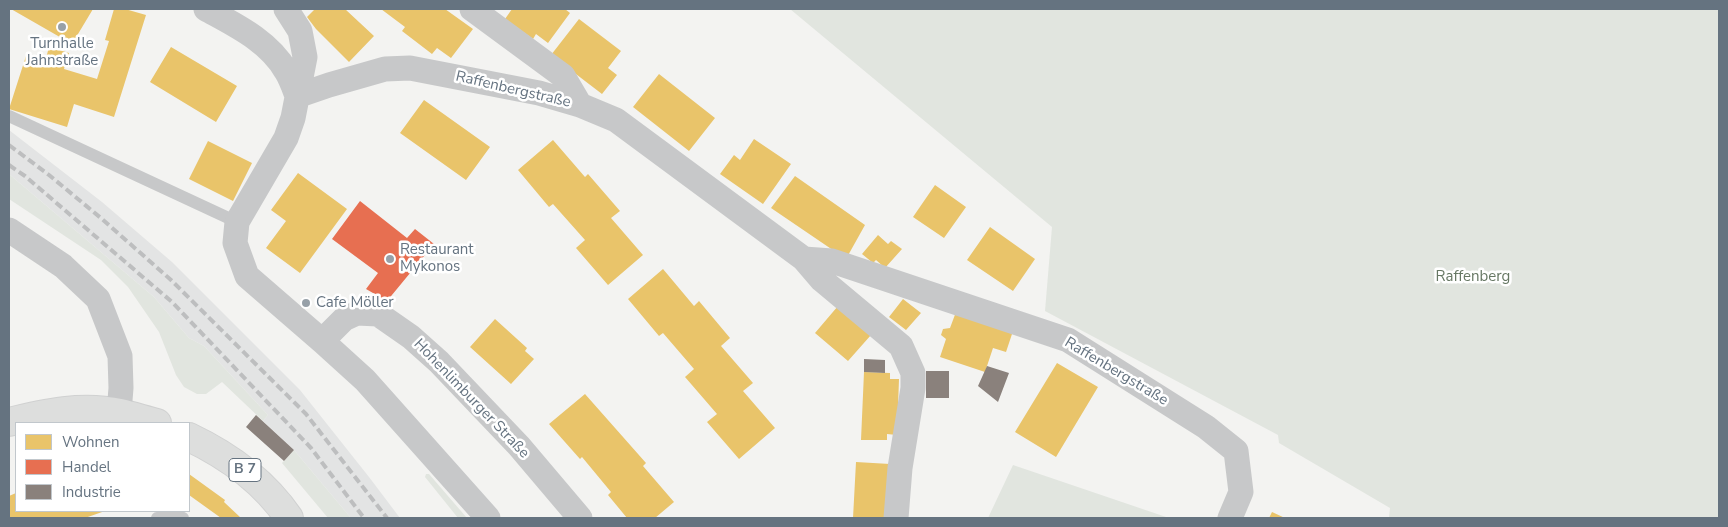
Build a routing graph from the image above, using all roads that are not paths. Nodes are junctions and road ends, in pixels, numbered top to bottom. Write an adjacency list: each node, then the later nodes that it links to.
1 (206, 9): 4 (street)
2 (286, 9): 4 (street)
3 (472, 9): 5 (street)
4 (297, 96): 5 (street, Raffenbergstraße); 7 (street)
5 (580, 105): 9 (street, Raffenbergstraße)
6 (9, 116): 7 (lane)
7 (237, 222): 10 (street)
8 (9, 230): 11 (street)
9 (804, 259): 20 (street, Raffenbergstraße); 21 (street, Raffenbergstraße)
10 (322, 341): 18 (street); 19 (street, Hohenlimburger Straße)
11 (119, 412): 12 (main road); 13 (main road)
12 (9, 422)
13 (154, 422)
14 (190, 437): 17 (main road, B 7)
15 (157, 518): 16 (lane)
16 (183, 518)
17 (289, 518)
18 (488, 518)
19 (580, 518)
20 (896, 518)
21 (1230, 518)

